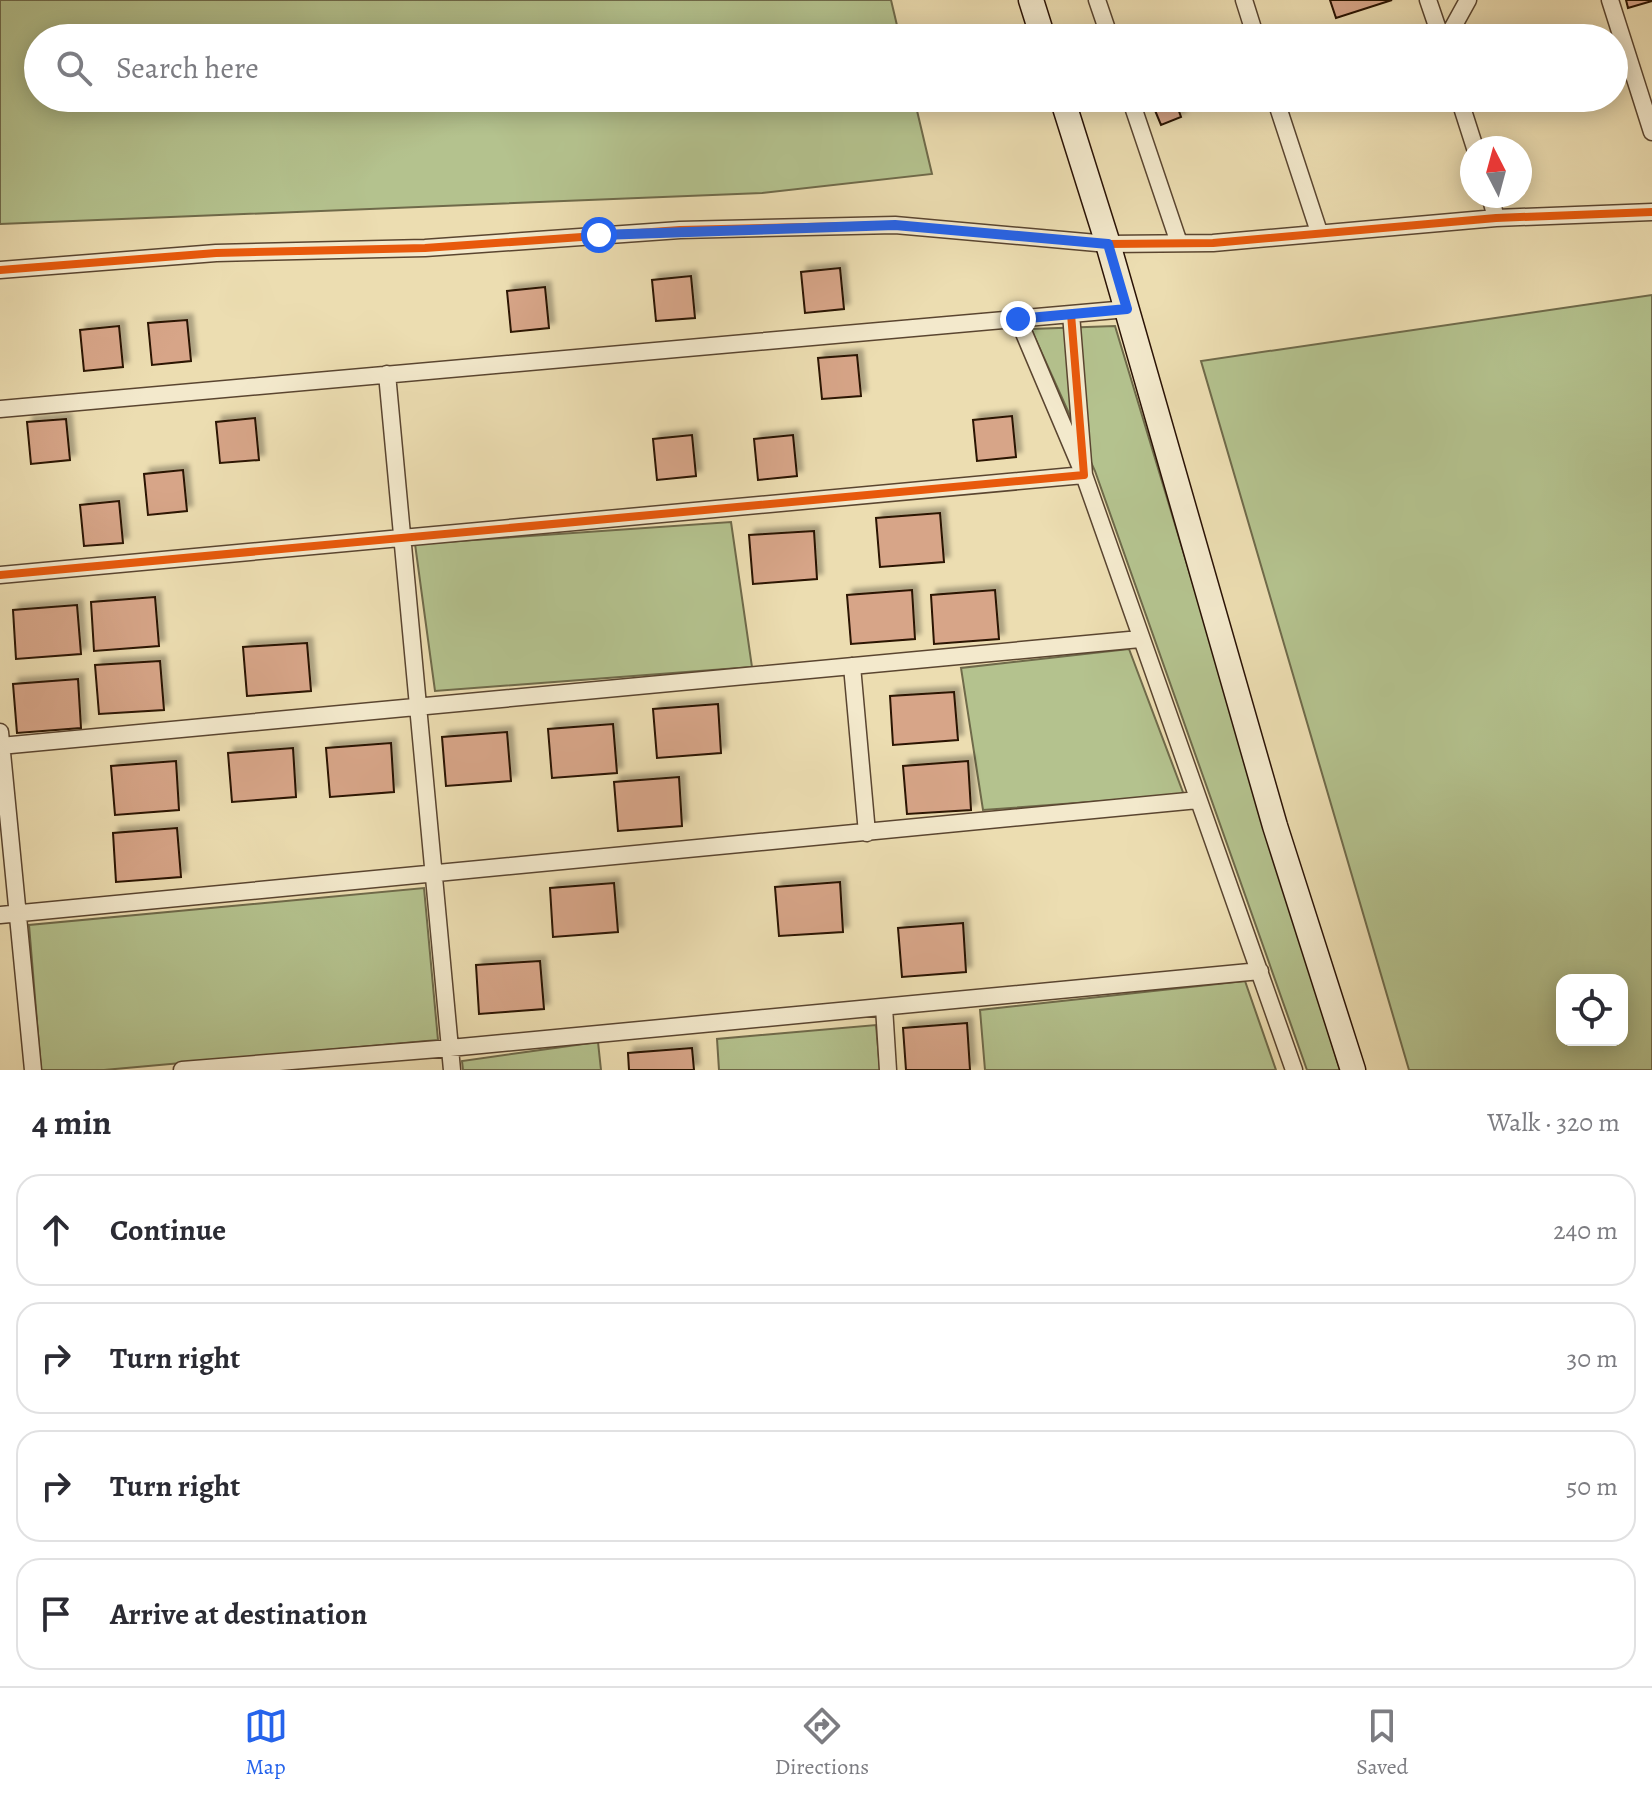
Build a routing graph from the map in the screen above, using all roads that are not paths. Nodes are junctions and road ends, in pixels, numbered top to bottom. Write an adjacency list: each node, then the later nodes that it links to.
1 (1031, 0): 7 (main road)
2 (1097, 0): 8 (street)
3 (1244, 0): 9 (street)
4 (1428, 0): 10 (street)
5 (1468, 0): 11 (street)
6 (1610, 0): 12 (street)
7 (1039, 24)
8 (1105, 24)
9 (1252, 24)
10 (1438, 24)
11 (1453, 24)
12 (1618, 24)
13 (1628, 57): 18 (street)
14 (1066, 112): 25 (main road)
15 (1135, 112): 24 (street)
16 (1280, 112): 23 (street)
17 (1463, 112): 19 (street)
18 (1652, 132)
19 (1471, 136)
20 (1493, 208): 22 (street)
21 (1652, 212): 22 (street)
22 (1496, 218): 23 (street)
23 (1319, 232): 24 (street)
24 (1179, 243): 25 (street)
25 (1108, 244): 26 (street); 27 (main road)
26 (0, 270)
27 (1127, 309): 28 (street); 51 (main road)
28 (1071, 314): 29 (street); 32 (street)
29 (1018, 319): 30 (street); 32 (street)
30 (387, 374): 31 (street); 33 (street)
31 (0, 409)
32 (1084, 475): 33 (street); 35 (street)
33 (402, 538): 34 (street); 37 (street)
34 (0, 575)
35 (1140, 639): 36 (street); 39 (street)
36 (852, 666): 37 (street); 40 (street)
37 (418, 706): 38 (street); 41 (street)
38 (0, 741): 42 (street)
39 (1198, 800): 40 (street); 43 (street)
40 (867, 833): 41 (street)
41 (434, 875): 42 (street); 45 (street)
42 (8, 914): 46 (street)
43 (1260, 971): 44 (street); 50 (street)
44 (884, 1007): 45 (street); 49 (street)
45 (450, 1048): 47 (street); 48 (street)
46 (33, 1070)
47 (182, 1070)
48 (452, 1070)
49 (888, 1070)
50 (1294, 1070)
51 (1353, 1070)

